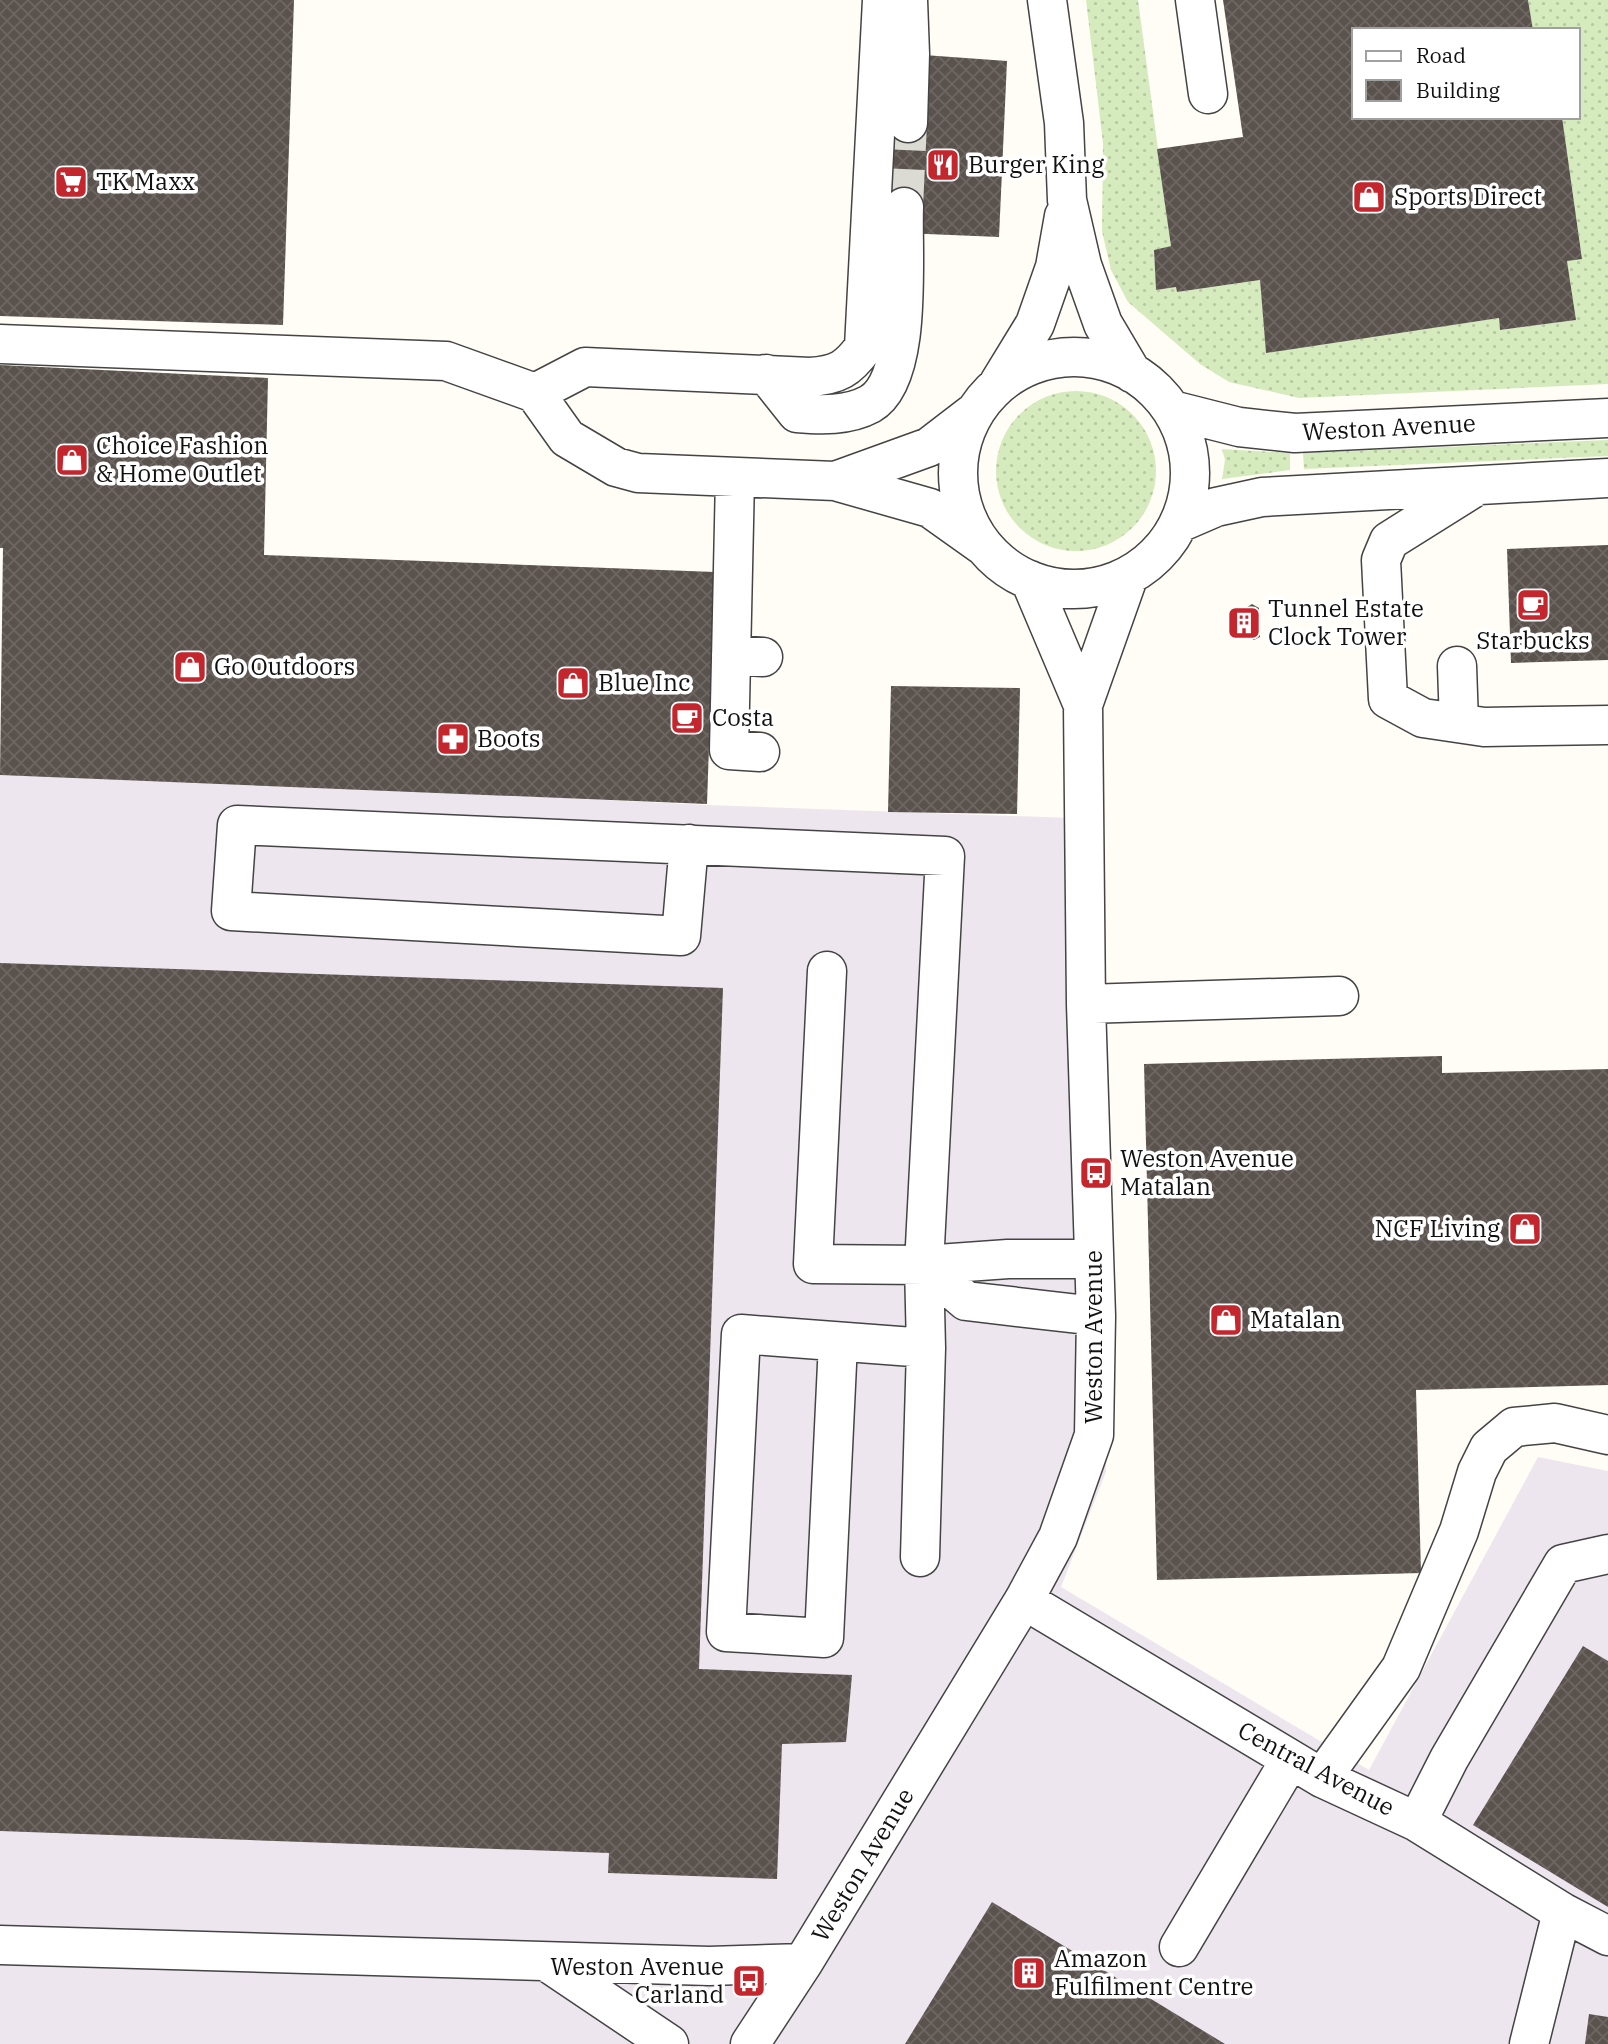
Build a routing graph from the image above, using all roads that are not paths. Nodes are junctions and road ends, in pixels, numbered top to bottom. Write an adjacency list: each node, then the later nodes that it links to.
1 (882, 0): 11 (street)
2 (908, 0): 6 (street)
3 (1046, 0): 7 (street)
4 (1195, 0): 5 (street)
5 (1208, 94)
6 (908, 123)
7 (1067, 200): 10 (street); 12 (street)
8 (904, 207): 11 (street)
9 (0, 344): 13 (street)
10 (1132, 373): 12 (street); 14 (street)
11 (766, 374): 13 (street)
12 (998, 385): 15 (street)
13 (535, 393): 17 (street)
14 (1172, 410): 16 (street, Weston Avenue); 21 (street)
15 (972, 414): 19 (street); 22 (street)
16 (1608, 418)
17 (735, 478): 19 (street); 29 (street)
18 (1608, 478): 20 (street)
19 (835, 481): 22 (street)
20 (1475, 487): 21 (street); 27 (street)
21 (1179, 523): 23 (street)
22 (982, 545): 24 (street)
23 (1129, 575): 24 (street); 26 (street, Weston Avenue)
24 (1030, 580): 26 (street, Weston Avenue)
25 (1457, 666): 27 (street)
26 (1083, 705): 33 (street, Weston Avenue)
27 (1459, 723): 28 (street)
28 (1608, 725)
29 (760, 752)
30 (689, 844): 30 (street); 35 (street)
31 (827, 971): 35 (street)
32 (1339, 996): 33 (street)
33 (1086, 1004): 34 (street, Weston Avenue)
34 (1094, 1259): 35 (street); 36 (street, Weston Avenue)
35 (924, 1265): 36 (street); 38 (street)
36 (1096, 1316): 42 (street, Weston Avenue)
37 (838, 1343): 37 (street); 38 (street)
38 (926, 1348): 41 (street)
39 (1608, 1435): 43 (street)
40 (1608, 1554): 44 (street)
41 (920, 1557)
42 (1024, 1600): 43 (street, Central Avenue); 50 (street, Weston Avenue)
43 (1306, 1769): 44 (street, Central Avenue); 48 (street)
44 (1417, 1822): 45 (street, Central Avenue)
45 (1562, 1912): 46 (street, Central Avenue); 53 (street)
46 (1608, 1936)
47 (0, 1945): 49 (street)
48 (1179, 1947)
49 (547, 1962): 50 (street); 51 (street)
50 (803, 1963): 52 (street, Weston Avenue)
51 (669, 2044)
52 (750, 2044)
53 (1529, 2044)

